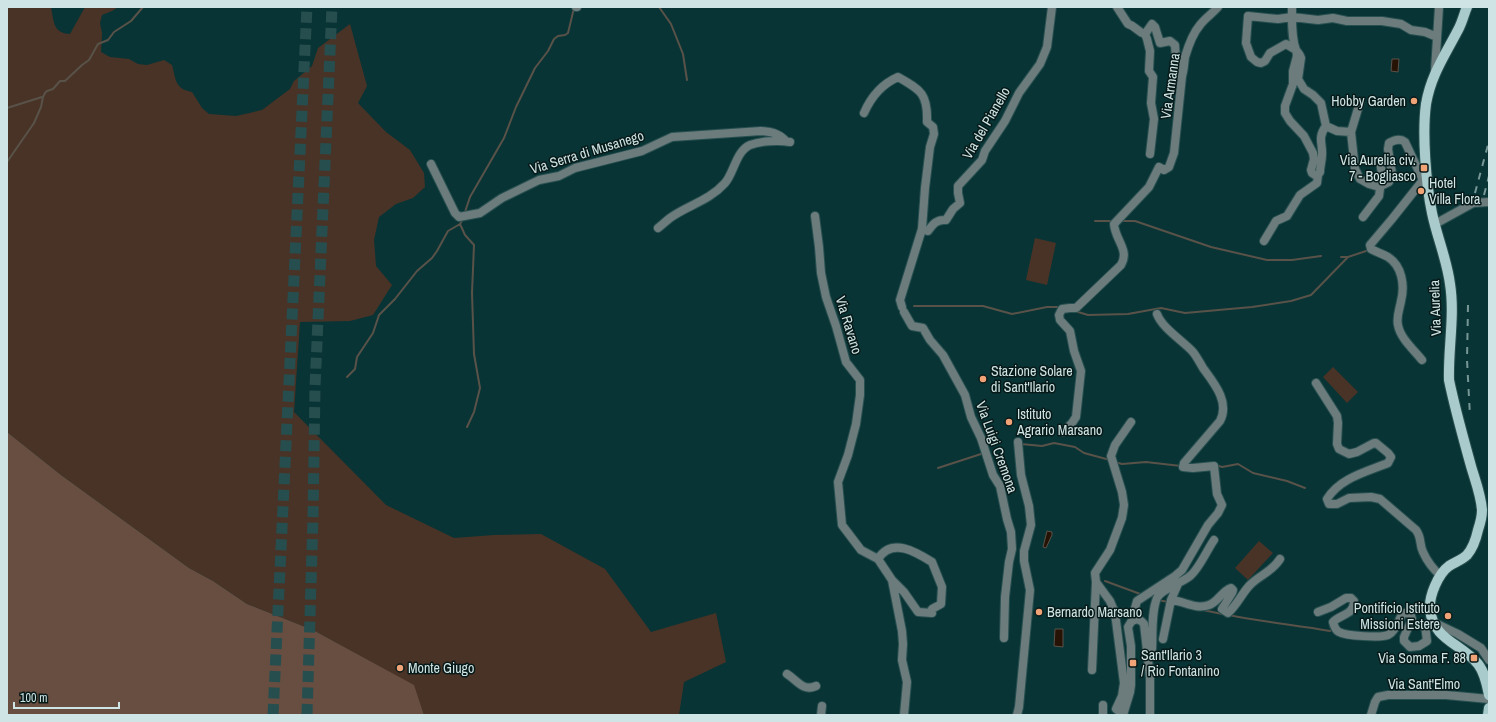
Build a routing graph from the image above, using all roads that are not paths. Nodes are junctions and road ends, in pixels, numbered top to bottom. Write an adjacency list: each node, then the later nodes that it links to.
1 (1052, 7): 28 (street, Via del Pianello)
2 (1116, 7): 8 (street)
3 (1218, 7): 12 (street, Via Armanna)
4 (1292, 7): 7 (street)
5 (1439, 7): 9 (street)
6 (1467, 7): 11 (main road, Via Aurelia)
7 (1292, 17): 9 (street); 10 (street); 10 (street)
8 (1145, 34): 12 (street); 17 (street)
9 (1437, 37): 11 (street)
10 (1296, 50): 15 (street); 20 (street)
11 (1436, 71): 21 (main road, Via Aurelia)
12 (1182, 76): 34 (street, Via Armanna)
13 (1360, 102): 16 (street)
14 (864, 113): 28 (street)
15 (1326, 126): 16 (street); 20 (street)
16 (1351, 132): 22 (street)
17 (1150, 154)
18 (1380, 162): 22 (street)
19 (431, 164): 27 (street, Via Serra di Musanego)
20 (1318, 174): 29 (street)
21 (1425, 181): 22 (street); 26 (main road, Via Aurelia); 31 (street)
22 (1379, 187): 25 (street)
23 (1489, 202): 26 (street)
24 (815, 216): 37 (street, Via Ravano)
25 (1363, 217)
26 (1435, 224): 39 (main road, Via Aurelia)
27 (658, 228)
28 (922, 229): 47 (street, Via Luigi Cremona)
29 (1264, 241)
30 (1157, 314): 45 (street)
31 (1422, 360)
32 (1316, 383): 39 (street)
33 (1131, 422): 41 (street)
34 (1063, 432)
35 (1018, 442): 62 (street)
36 (1214, 540): 42 (street)
37 (878, 559): 40 (street); 40 (street)
38 (1280, 559): 43 (street)
39 (1441, 576): 46 (main road, Via Aurelia)
40 (892, 580): 61 (street)
41 (1096, 582): 51 (street); 59 (street)
42 (1178, 584): 43 (street); 49 (street)
43 (1171, 600): 48 (street)
44 (1318, 612): 46 (street)
45 (1136, 619): 49 (street); 59 (street)
46 (1433, 622): 50 (street); 54 (main road)
47 (1004, 638)
48 (1163, 639)
49 (1147, 654): 64 (street)
50 (1489, 659)
51 (1092, 670)
52 (787, 674): 53 (street)
53 (816, 686)
54 (1489, 695)
55 (1489, 698): 65 (street, Via Sant'Elmo)
56 (1103, 705): 63 (street)
57 (822, 706): 60 (street)
58 (1489, 708): 66 (main road)
59 (1123, 714)
60 (821, 715)
61 (904, 715)
62 (1017, 715)
63 (1103, 715)
64 (1150, 715)
65 (1371, 715)
66 (1488, 715)

